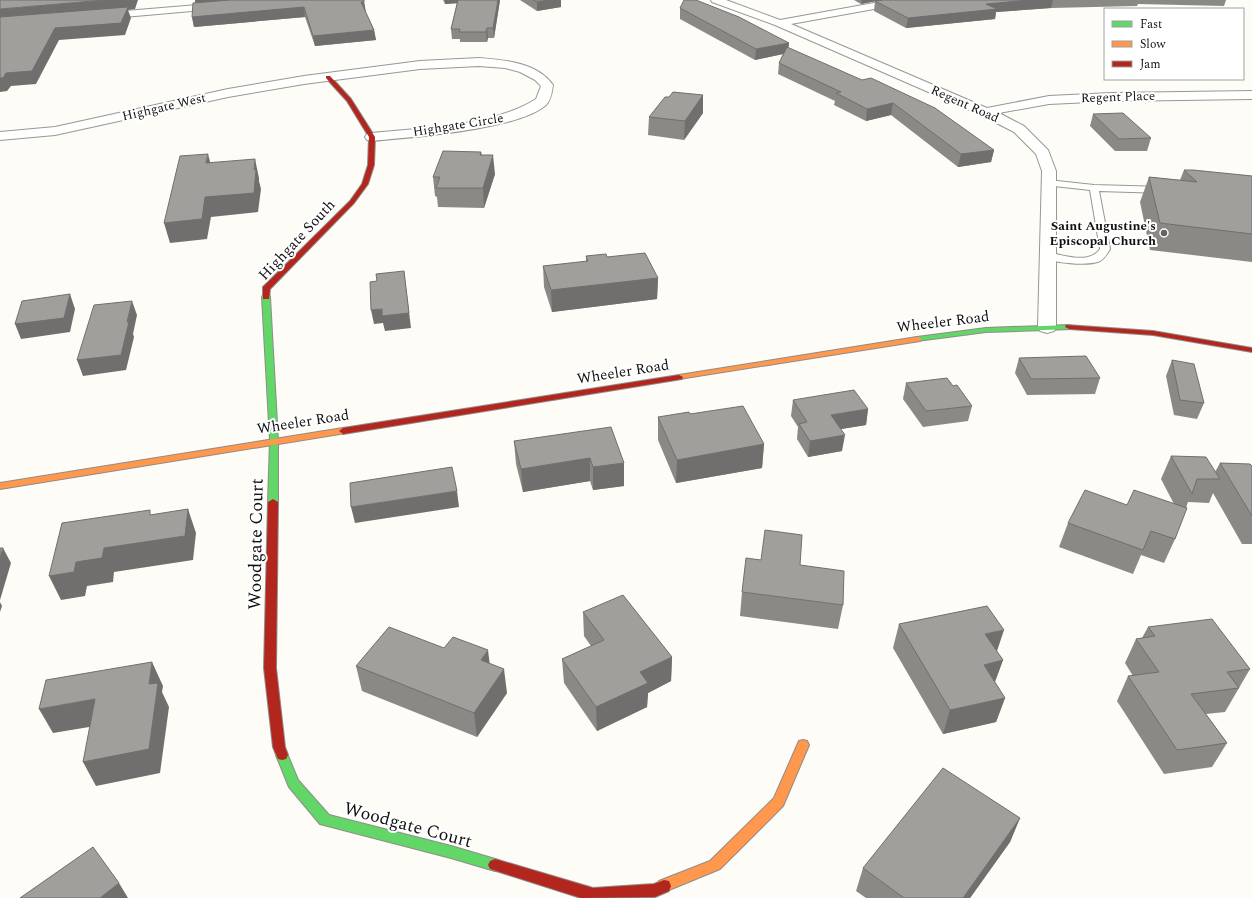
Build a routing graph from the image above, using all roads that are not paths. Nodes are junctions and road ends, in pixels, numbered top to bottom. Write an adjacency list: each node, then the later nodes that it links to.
1 (716, 0): 6 (street, Regent Road)
2 (924, 0): 6 (street)
3 (166, 5): 4 (street); 5 (street)
4 (234, 5)
5 (86, 17)
6 (779, 23): 9 (street, Regent Road)
7 (328, 76): 10 (street, Highgate West); 11 (street); 11 (street, Highgate Circle)
8 (1252, 95): 9 (street, Regent Place)
9 (986, 112): 12 (street, Regent Road)
10 (0, 136)
11 (372, 137): 18 (street, Highgate South)
12 (1048, 183): 13 (lane); 15 (street, Regent Road)
13 (1094, 188): 14 (lane); 15 (lane)
14 (1172, 190)
15 (1048, 255): 16 (street, Regent Road)
16 (1047, 328): 17 (street, Wheeler Road); 18 (street, Wheeler Road)
17 (1252, 350)
18 (274, 441): 19 (street, Wheeler Road); 20 (street, Woodgate Court)
19 (0, 486)
20 (803, 745)

